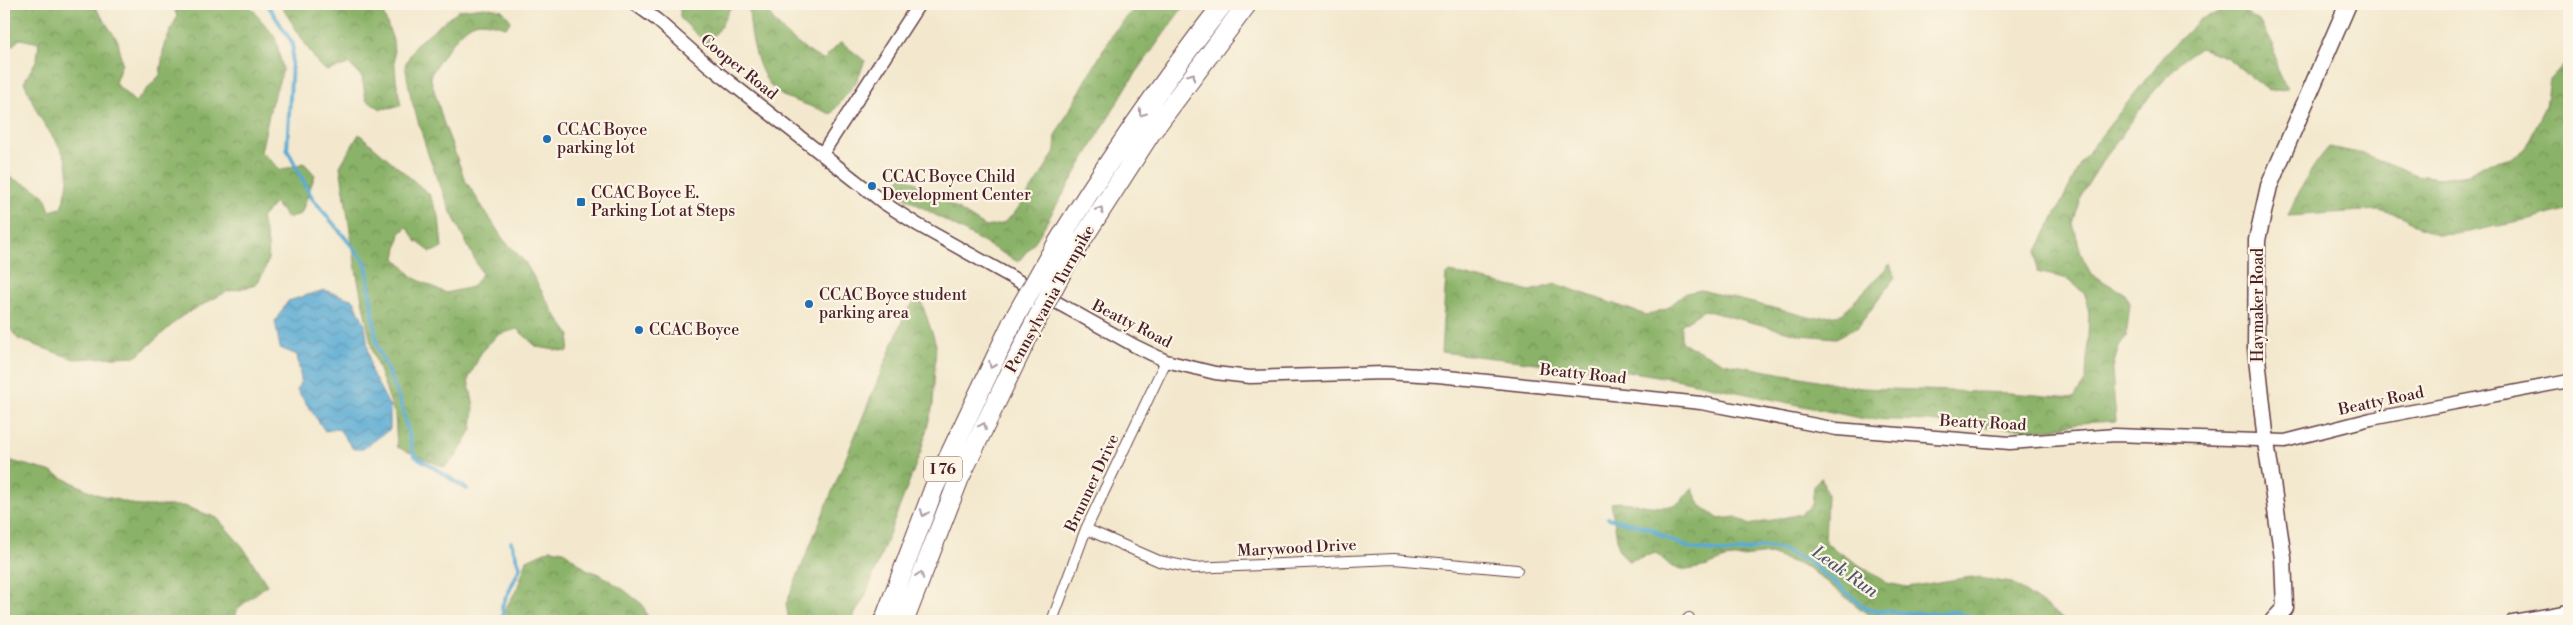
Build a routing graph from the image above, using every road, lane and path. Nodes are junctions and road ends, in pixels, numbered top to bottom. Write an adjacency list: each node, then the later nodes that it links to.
1 (635, 4): 6 (street, Cooper Road)
2 (920, 4): 6 (street)
3 (1223, 4): 7 (highway, Pennsylvania Turnpike / I 76, one-way to 7)
4 (1247, 4): 7 (highway, Pennsylvania Turnpike / I 76, one-way to 4)
5 (2348, 4): 10 (main road, Haymaker Road)
6 (822, 154): 8 (street, Beatty Road)
7 (1057, 262): 15 (highway, Pennsylvania Turnpike / I 76, one-way to 15, bridge); 16 (highway, Pennsylvania Turnpike / I 76, one-way to 7, bridge)
8 (1166, 361): 10 (street, Beatty Road); 11 (street, Brunner Drive)
9 (2569, 381): 10 (street, Beatty Road)
10 (2266, 442): 14 (main road, Haymaker Road)
11 (1086, 529): 12 (street, Marywood Drive); 17 (street, Brunner Drive)
12 (1518, 570)
13 (2569, 612): 19 (street)
14 (2286, 614): 18 (main road)
15 (884, 621)
16 (904, 621)
17 (1052, 621)
18 (2273, 621)
19 (2513, 621)

